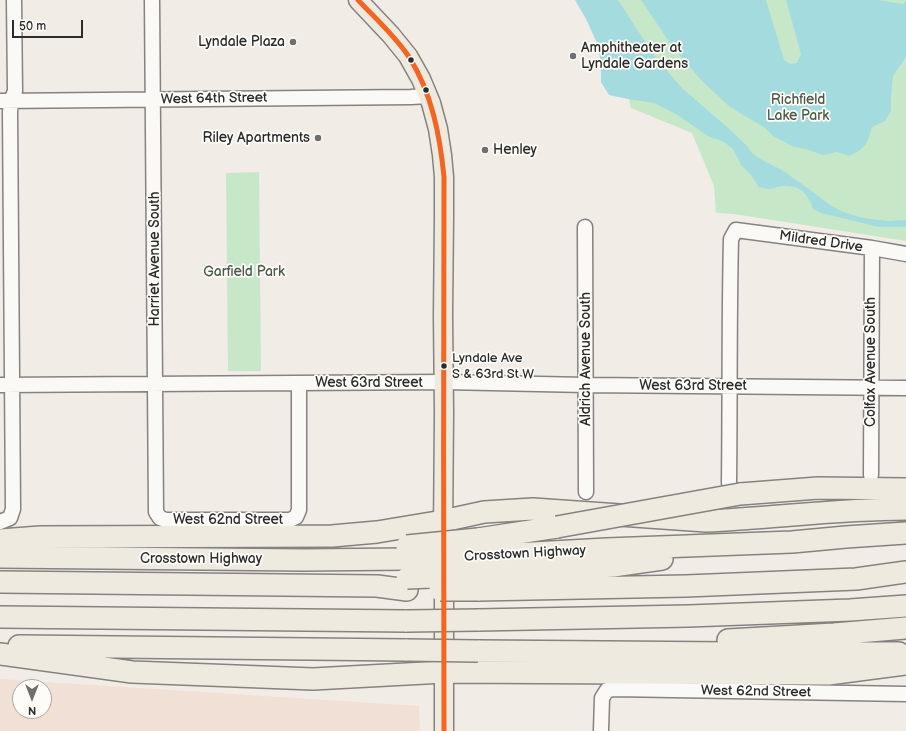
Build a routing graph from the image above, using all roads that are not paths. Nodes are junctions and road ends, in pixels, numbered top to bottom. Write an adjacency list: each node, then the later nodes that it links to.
1 (14, 0): 6 (street)
2 (152, 0): 5 (street, Harriet Avenue South)
3 (358, 0): 4 (main road)
4 (428, 96): 5 (street, West 64th Street); 10 (main road)
5 (153, 100): 6 (street, West 64th Street); 12 (street, Harriet Avenue South)
6 (6, 101): 13 (street)
7 (585, 227): 14 (street, Aldrich Avenue South)
8 (872, 248): 9 (street, Mildred Drive); 15 (street, Mildred Drive); 16 (street, Colfax Avenue South)
9 (906, 254)
10 (444, 382): 11 (street, West 63rd Street); 14 (street, West 63rd Street); 24 (main road)
11 (299, 383): 12 (street, West 63rd Street); 23 (street, West 62nd Street)
12 (156, 384): 13 (street, West 63rd Street); 23 (street, Harriet Avenue South)
13 (6, 385): 25 (street)
14 (586, 385): 15 (street, West 63rd Street); 21 (street, Aldrich Avenue South)
15 (730, 386): 16 (street, West 63rd Street); 19 (street)
16 (871, 388): 17 (street, West 63rd Street); 18 (street, Colfax Avenue South)
17 (906, 388)
18 (871, 475)
19 (734, 488): 20 (highway); 28 (highway, bridge)
20 (906, 489)
21 (586, 492)
22 (906, 509): 24 (highway)
23 (160, 518)
24 (443, 521): 25 (highway); 40 (main road)
25 (1, 528)
26 (906, 533): 28 (highway, Crosstown Highway)
27 (0, 557): 29 (highway, Crosstown Highway)
28 (478, 565): 29 (highway, Crosstown Highway, bridge); 29 (highway, bridge); 30 (highway)
29 (407, 568): 31 (highway)
30 (906, 572)
31 (0, 582)
32 (906, 606): 33 (highway, bridge)
33 (0, 617)
34 (906, 628): 36 (highway)
35 (0, 645): 36 (highway, bridge)
36 (655, 652): 37 (highway)
37 (906, 653)
38 (0, 654): 40 (highway)
39 (906, 664): 40 (highway)
40 (444, 672): 42 (main road)
41 (906, 694): 43 (street, West 62nd Street)
42 (444, 731)
43 (601, 731)

